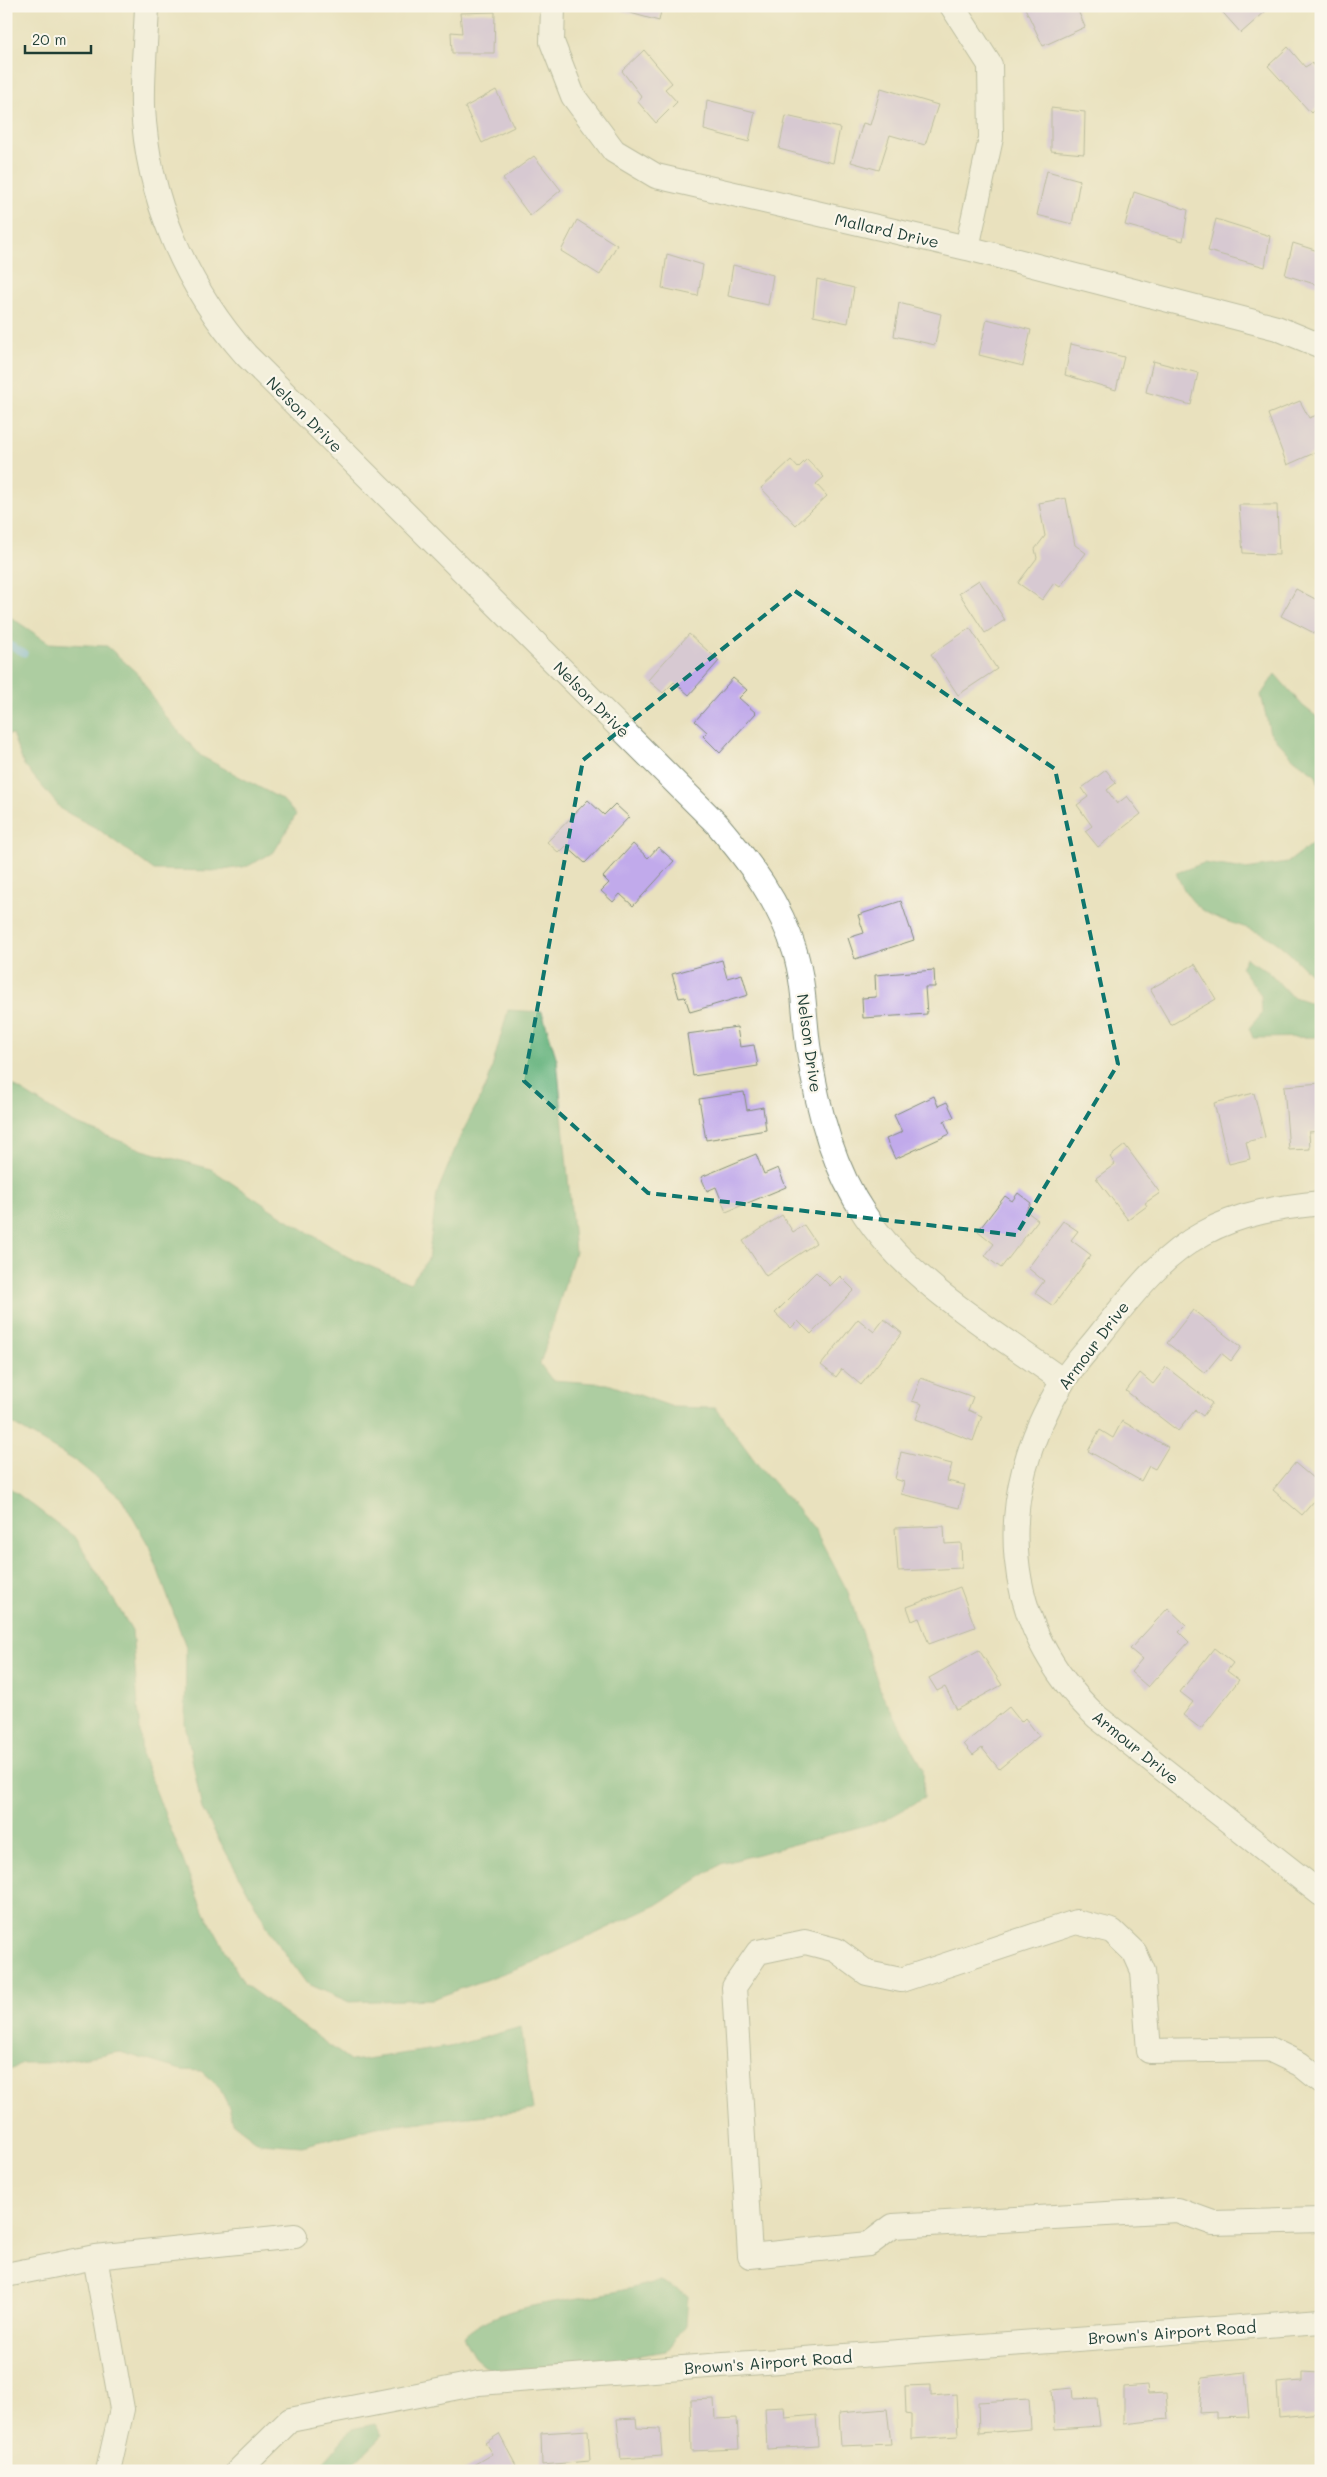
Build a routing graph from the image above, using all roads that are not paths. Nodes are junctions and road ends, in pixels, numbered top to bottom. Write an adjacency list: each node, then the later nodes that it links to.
1 (147, 6): 7 (street, Nelson Drive)
2 (553, 6): 4 (street, Mallard Drive)
3 (952, 6): 4 (street)
4 (967, 248): 5 (street, Mallard Drive)
5 (1321, 346)
6 (1321, 1202): 7 (street, Armour Drive)
7 (1063, 1381): 8 (street, Armour Drive)
8 (1321, 1894)
9 (1321, 2081): 10 (street)
10 (1321, 2220)
11 (295, 2236): 12 (street)
12 (96, 2257): 13 (street); 15 (street)
13 (6, 2276)
14 (1321, 2321): 16 (street, Brown's Airport Road)
15 (108, 2471)
16 (238, 2471)

